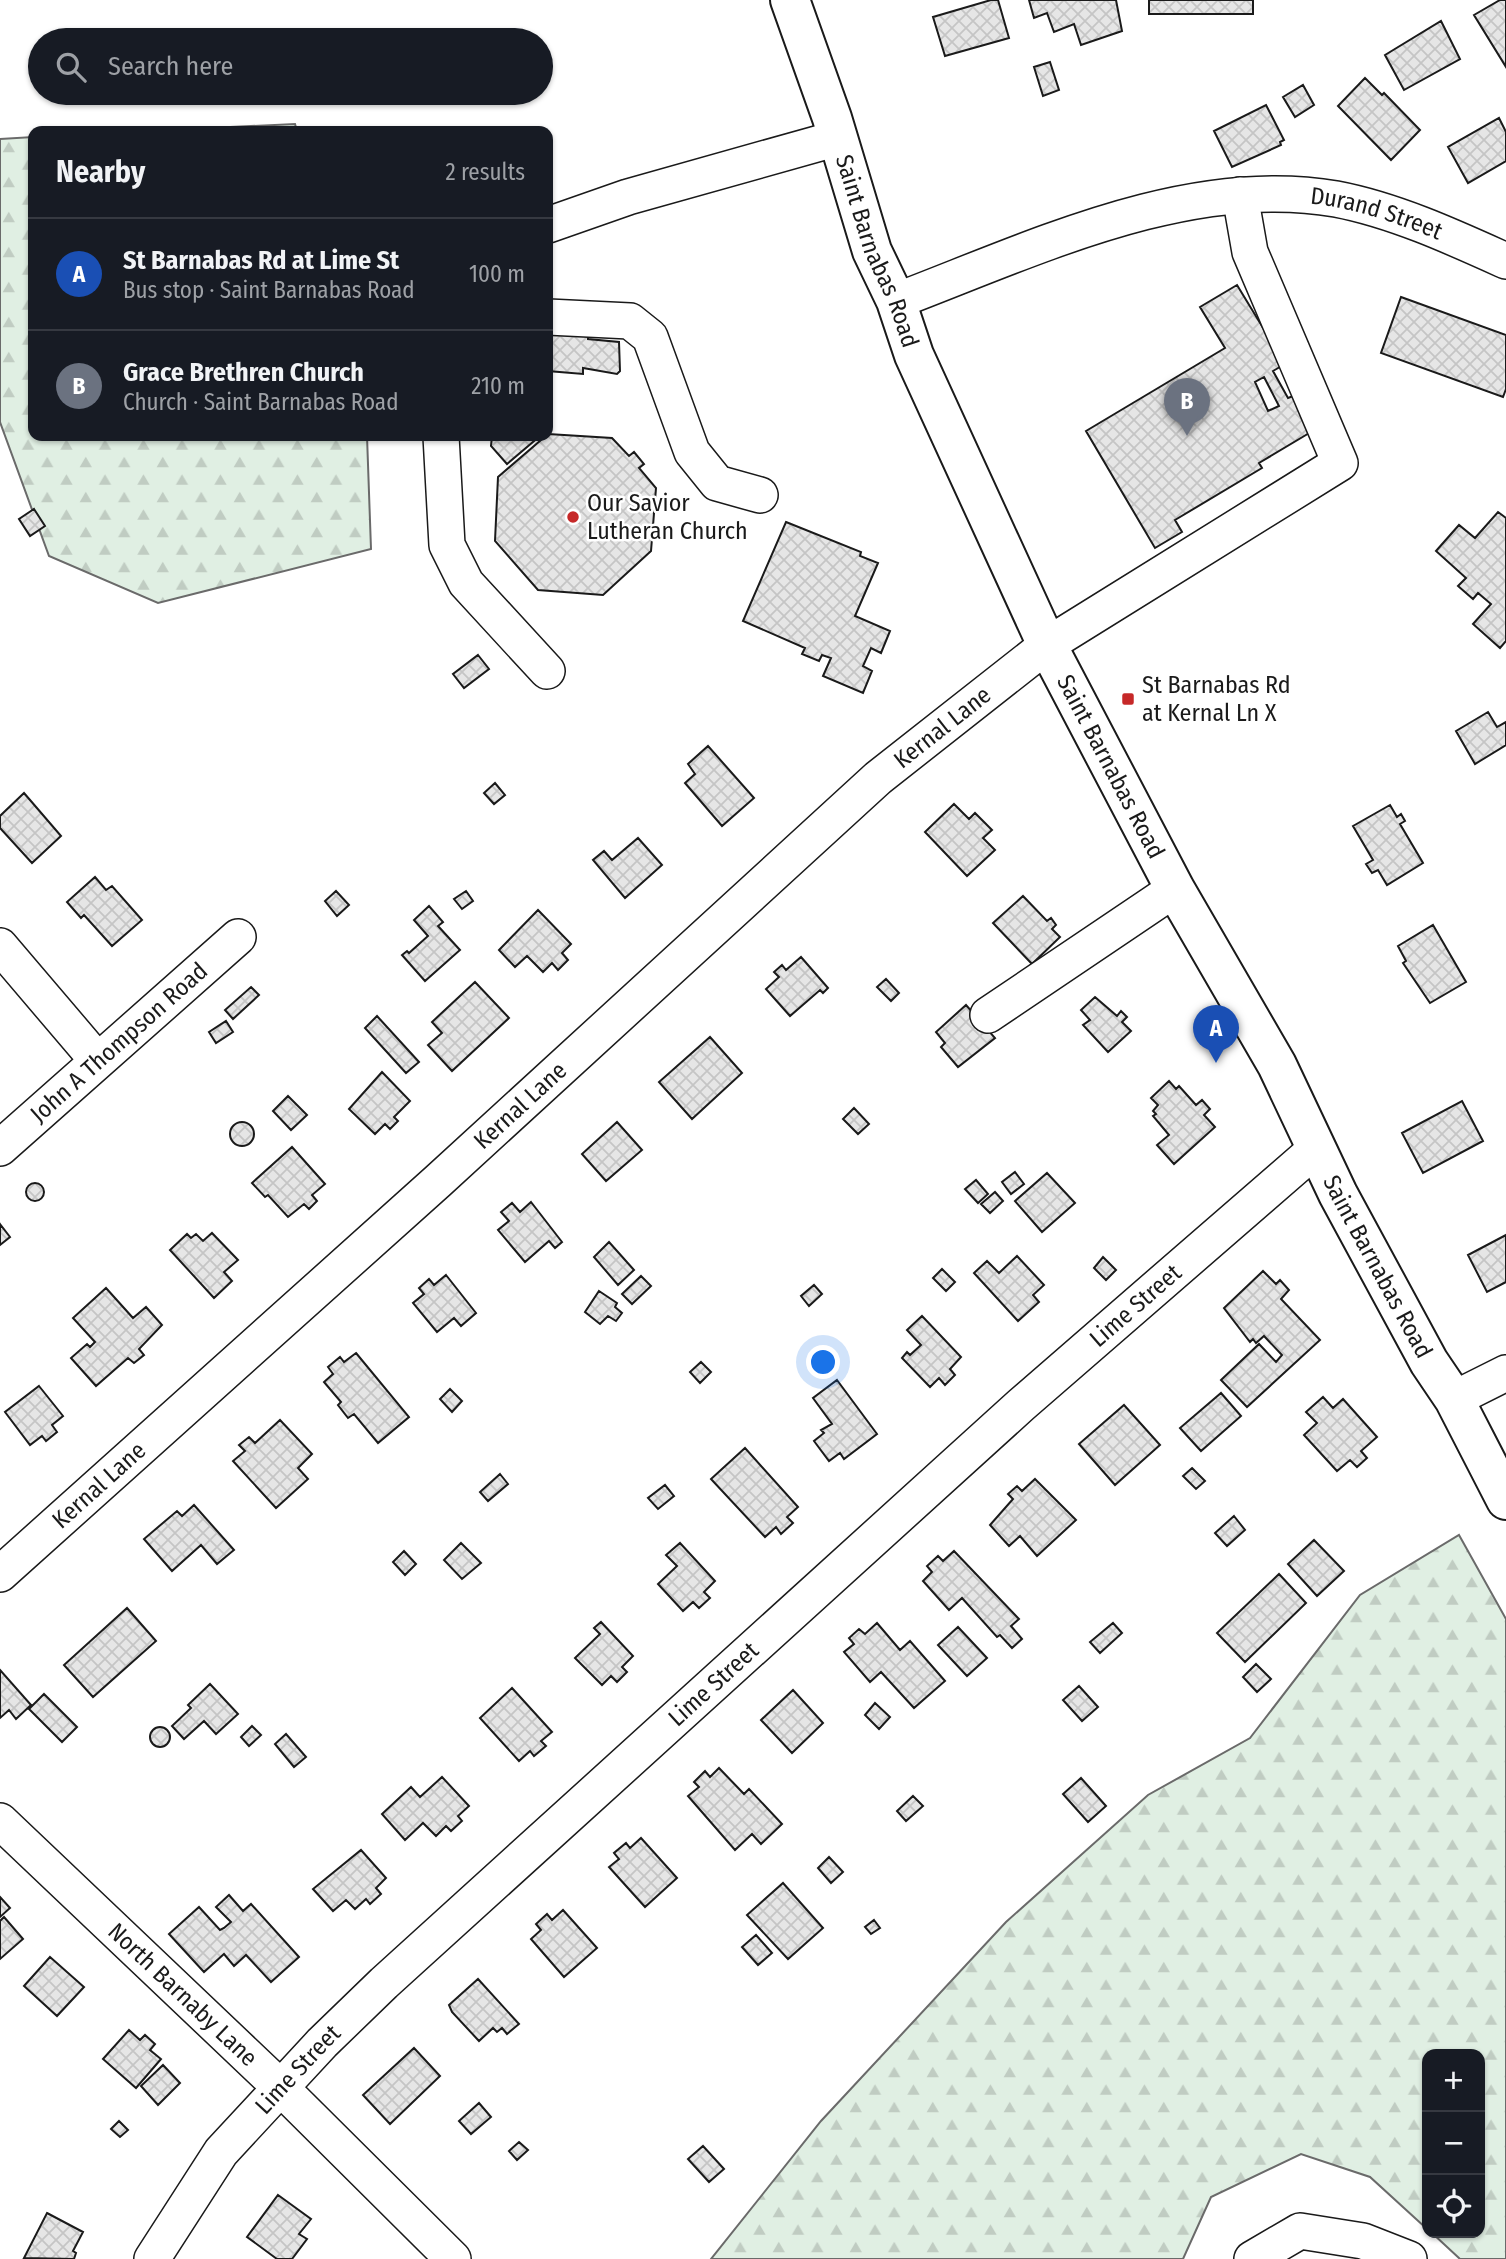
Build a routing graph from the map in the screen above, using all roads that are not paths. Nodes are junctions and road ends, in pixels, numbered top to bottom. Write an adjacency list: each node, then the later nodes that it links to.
1 (790, 0): 2 (main road, Saint Barnabas Road)
2 (838, 138): 4 (street); 6 (main road, Saint Barnabas Road)
3 (1240, 195): 5 (street, Durand Street); 6 (street, Durand Street); 10 (street, Kernal Lane)
4 (553, 223)
5 (1506, 261)
6 (896, 301): 10 (main road, Saint Barnabas Road)
7 (553, 317): 9 (street)
8 (441, 441): 11 (street)
9 (760, 495)
10 (1047, 645): 12 (main road, Saint Barnabas Road); 22 (street, Kernal Lane)
11 (547, 671)
12 (1175, 889): 15 (street); 18 (main road, Saint Barnabas Road)
13 (238, 937): 16 (street, John A Thompson Road)
14 (0, 946): 16 (street)
15 (988, 1015)
16 (97, 1060): 17 (street, John A Thompson Road)
17 (0, 1148)
18 (1317, 1148): 20 (main road, Saint Barnabas Road); 24 (street, Lime Street)
19 (1506, 1373): 20 (street)
20 (1454, 1399): 21 (main road, Saint Barnabas Road)
21 (1506, 1500)
22 (0, 1574)
23 (0, 1821): 24 (street, North Barnaby Lane)
24 (282, 2089): 25 (street, Lime Street); 26 (street, North Barnaby Lane)
25 (152, 2259)
26 (453, 2259)
27 (1252, 2259): 28 (street)
28 (1409, 2259)

